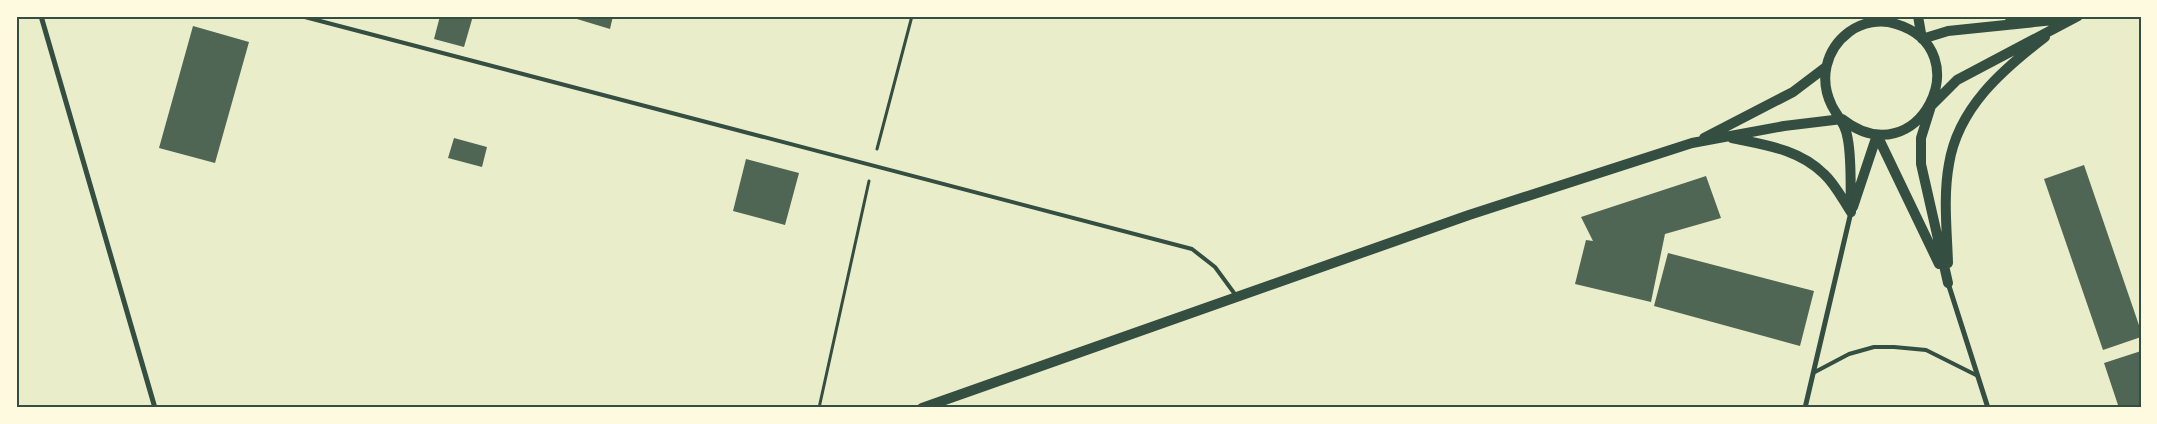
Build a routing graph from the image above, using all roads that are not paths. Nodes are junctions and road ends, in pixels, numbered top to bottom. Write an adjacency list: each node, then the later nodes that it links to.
1 (41, 16): 20 (street)
2 (300, 16): 17 (lane)
3 (1873, 16): 7 (main road)
4 (1918, 16): 8 (main road)
5 (2009, 16): 6 (main road)
6 (2074, 18): 8 (main road); 10 (main road); 16 (main road)
7 (1863, 24): 8 (main road); 9 (main road)
8 (1922, 39): 10 (main road)
9 (1826, 67): 11 (main road); 14 (main road)
10 (1931, 106): 12 (main road); 16 (main road)
11 (1842, 119): 12 (main road); 13 (main road); 15 (main road)
12 (1878, 134): 15 (main road); 16 (main road)
13 (1726, 137): 14 (main road); 15 (main road)
14 (1692, 144): 17 (main road)
15 (1851, 212): 18 (street)
16 (1948, 283): 19 (street)
17 (1237, 297): 21 (main road)
18 (1813, 374): 19 (lane); 22 (street)
19 (1978, 376): 23 (street)
20 (155, 408)
21 (922, 408)
22 (1805, 408)
23 (1988, 408)

